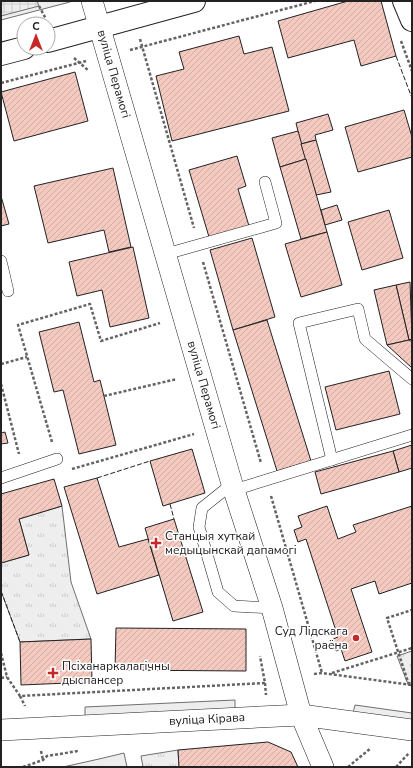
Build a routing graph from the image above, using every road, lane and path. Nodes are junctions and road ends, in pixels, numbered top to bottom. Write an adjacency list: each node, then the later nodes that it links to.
1 (92, 1): 7 (street, вуліца Перамогі)
2 (194, 1): 5 (main road)
3 (315, 1): 9 (path)
4 (404, 1): 6 (main road)
5 (138, 16): 7 (main road); 9 (path)
6 (412, 20)
7 (100, 27): 8 (main road); 12 (street, вуліца Перамогі)
8 (56, 39)
9 (141, 47): 12 (path); 15 (path)
10 (16, 50): 11 (main road)
11 (1, 54)
12 (108, 55): 13 (path); 16 (street, вуліца Перамогі)
13 (1, 83)
14 (265, 182): 15 (lane)
15 (198, 245): 16 (lane); 32 (path)
16 (166, 254): 33 (street, вуліца Перамогі)
17 (1, 261): 18 (lane)
18 (8, 291)
19 (160, 323): 20 (path)
20 (28, 356): 21 (path); 28 (path)
21 (1, 364)
22 (177, 379): 25 (path)
23 (412, 379): 29 (lane)
24 (1, 384): 30 (path)
25 (104, 396)
26 (195, 434): 28 (path)
27 (412, 436): 29 (lane)
28 (57, 459): 30 (lane)
29 (332, 460): 32 (lane)
30 (23, 470): 31 (lane)
31 (1, 478)
32 (266, 480): 33 (lane); 39 (path)
33 (233, 487): 34 (street, вуліца Перамогі); 34 (lane)
34 (272, 608): 45 (street, вуліца Перамогі)
35 (412, 610): 37 (path)
36 (412, 648): 37 (path)
37 (398, 652): 40 (path); 44 (path)
38 (1, 653): 41 (path)
39 (322, 673)
40 (329, 674)
41 (7, 677): 42 (path); 43 (path)
42 (1, 678)
43 (265, 683)
44 (409, 685)
45 (301, 715): 46 (street, вуліца Кірава); 47 (street, вуліца Кірава); 53 (street, вуліца Перамогі)
46 (1, 730)
47 (412, 730)
48 (378, 747): 54 (path)
49 (403, 751): 50 (path)
50 (411, 753): 55 (path)
51 (43, 760): 52 (path)
52 (23, 767)
53 (323, 767)
54 (348, 767)
55 (396, 767)

